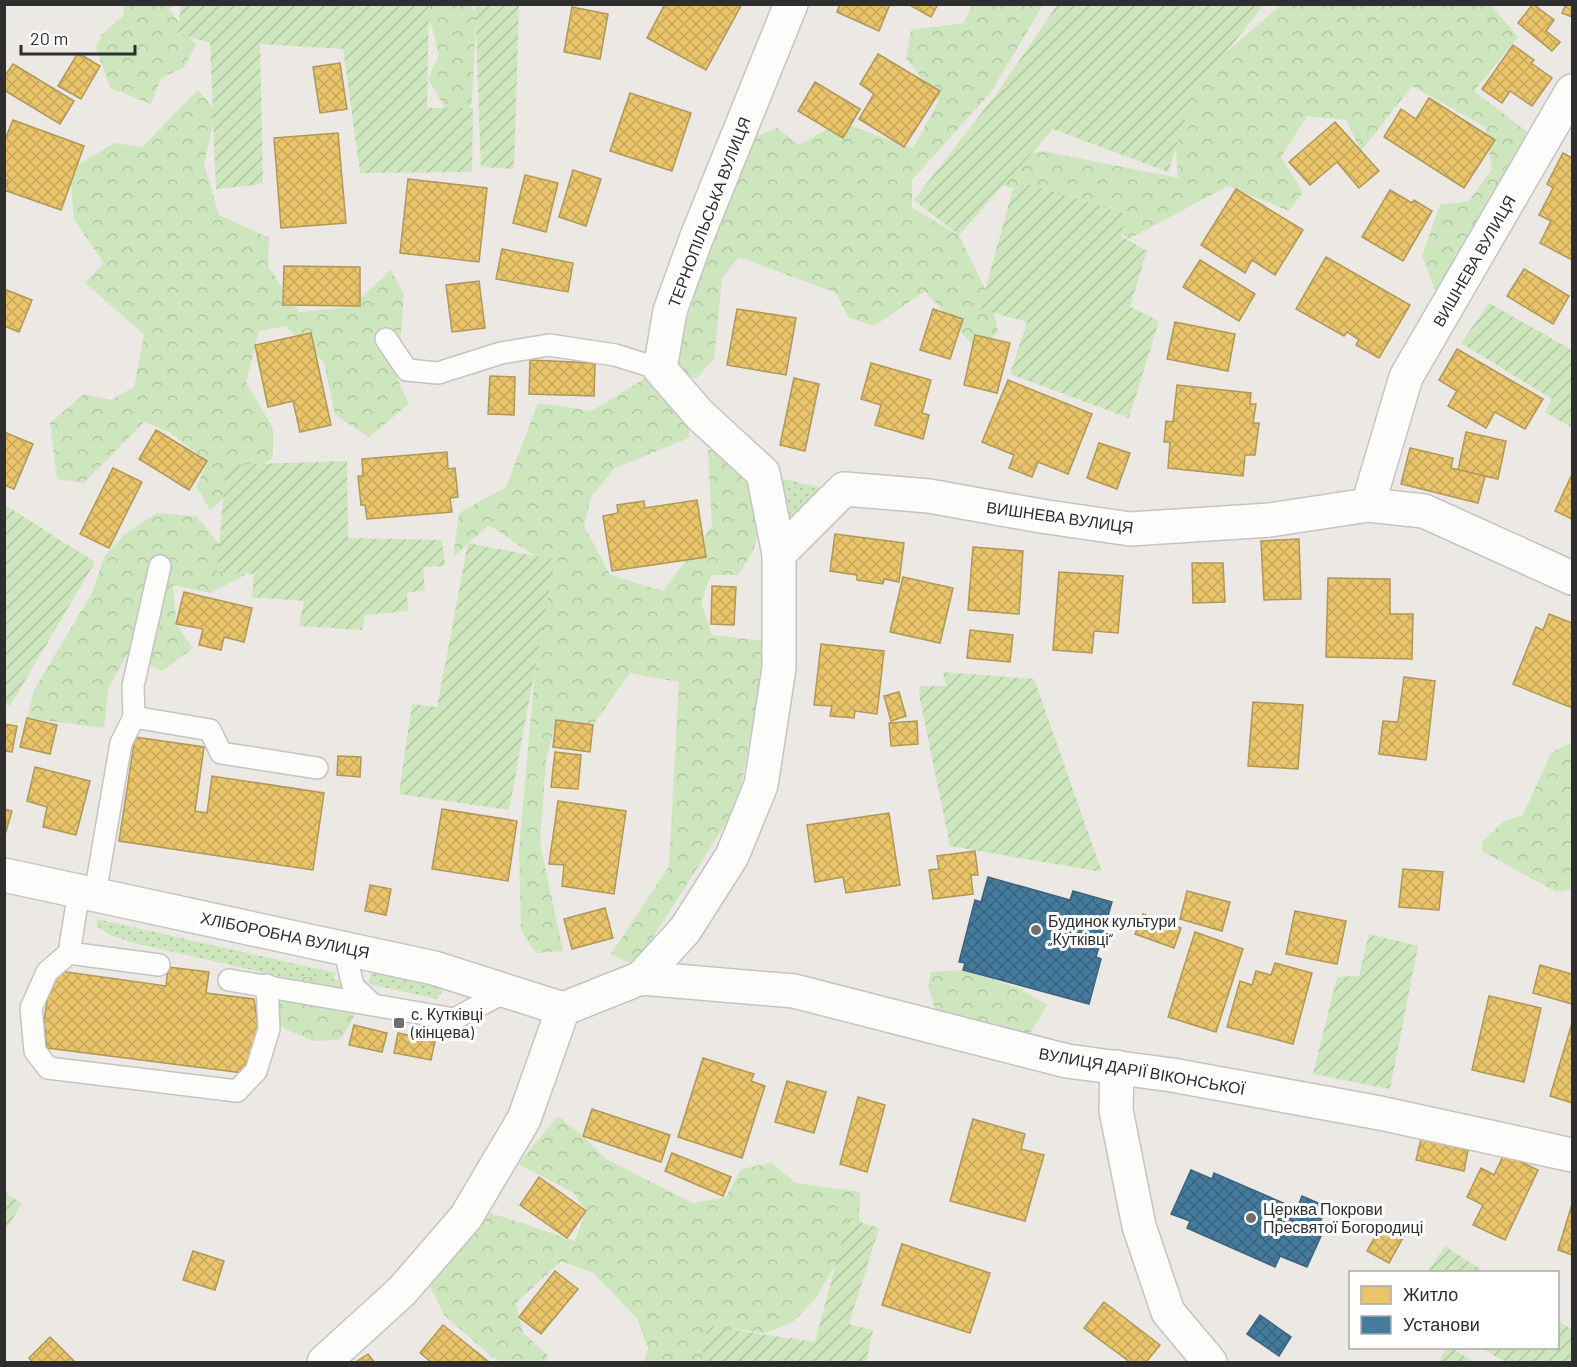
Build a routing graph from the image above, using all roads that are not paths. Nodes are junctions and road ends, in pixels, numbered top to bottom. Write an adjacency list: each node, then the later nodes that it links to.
1 (791, 4): 4 (street, ТЕРНОПІЛЬСЬКА ВУЛИЦЯ)
2 (1572, 91): 5 (street, ВИШНЕВА ВУЛИЦЯ)
3 (386, 339): 4 (lane)
4 (660, 369): 6 (street)
5 (1368, 505): 6 (street, ВИШНЕВА ВУЛИЦЯ); 8 (street, ВИШНЕВА ВУЛИЦЯ)
6 (779, 554): 16 (street)
7 (160, 566): 9 (lane)
8 (1572, 578)
9 (134, 717): 10 (lane); 12 (lane)
10 (317, 768)
11 (4, 875): 12 (street, ХЛІБОРОБНА ВУЛИЦЯ)
12 (87, 892): 13 (street, ХЛІБОРОБНА ВУЛИЦЯ); 14 (lane)
13 (344, 948): 19 (street, ХЛІБОРОБНА ВУЛИЦЯ); 20 (lane)
14 (69, 953): 15 (lane); 18 (lane)
15 (159, 965)
16 (641, 978): 21 (street); 22 (street, ВУЛИЦЯ ДАРІЇ ВІКОНСЬКОЇ)
17 (229, 980): 18 (lane)
18 (267, 986): 20 (lane)
19 (507, 992): 20 (lane); 21 (street, ХЛІБОРОБНА ВУЛИЦЯ)
20 (372, 1004)
21 (563, 1009): 24 (street)
22 (1118, 1068): 23 (street, ВУЛИЦЯ ДАРІЇ ВІКОНСЬКОЇ); 25 (street)
23 (1572, 1155)
24 (324, 1362)
25 (1210, 1362)

